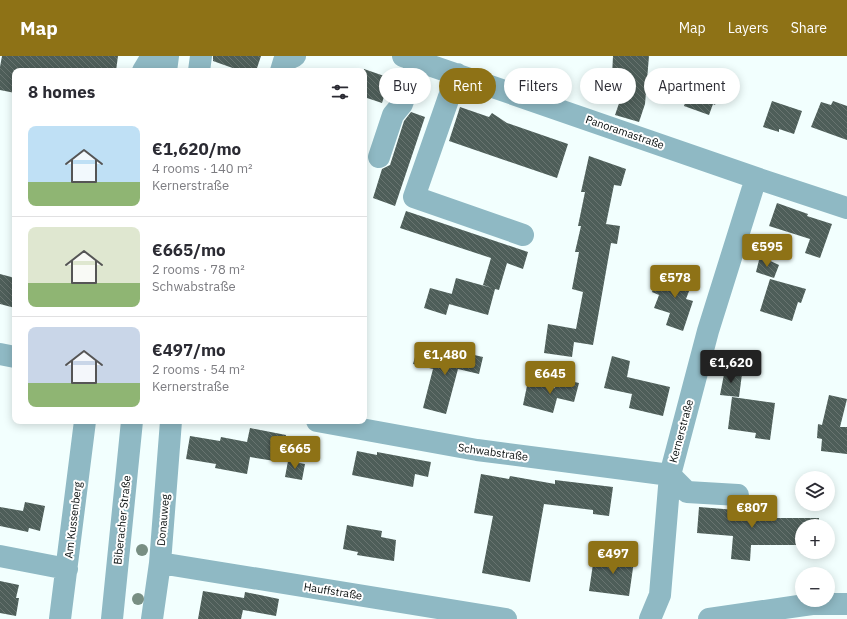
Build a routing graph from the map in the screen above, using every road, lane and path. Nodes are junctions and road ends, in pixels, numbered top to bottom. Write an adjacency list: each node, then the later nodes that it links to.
1 (152, 56): 6 (street)
2 (168, 56): 7 (street)
3 (201, 56): 8 (street)
4 (295, 56): 9 (street)
5 (410, 58): 10 (street, Panoramastraße); 13 (street)
6 (145, 68)
7 (166, 68)
8 (200, 68)
9 (281, 68)
10 (439, 68)
11 (496, 88): 14 (street, Panoramastraße)
12 (447, 104): 16 (street)
13 (379, 157)
14 (756, 178): 15 (street, Panoramastraße); 23 (street, Kernerstraße)
15 (847, 208)
16 (523, 235)
17 (0, 354): 18 (street)
18 (12, 356)
19 (85, 424): 27 (street, Am Kussenberg)
20 (132, 424): 30 (street, Biberacher Straße)
21 (171, 424): 26 (street, Donauweg)
22 (334, 424): 23 (street, Schwabstraße)
23 (670, 475): 24 (street); 33 (street, Kernerstraße)
24 (738, 495)
25 (0, 556): 27 (street)
26 (160, 563): 31 (street, Donauweg); 32 (street, Hauffstraße)
27 (67, 569): 29 (street, Am Kussenberg)
28 (847, 604): 34 (street)
29 (60, 619)
30 (112, 619)
31 (152, 619)
32 (506, 619)
33 (650, 619)
34 (709, 619)

